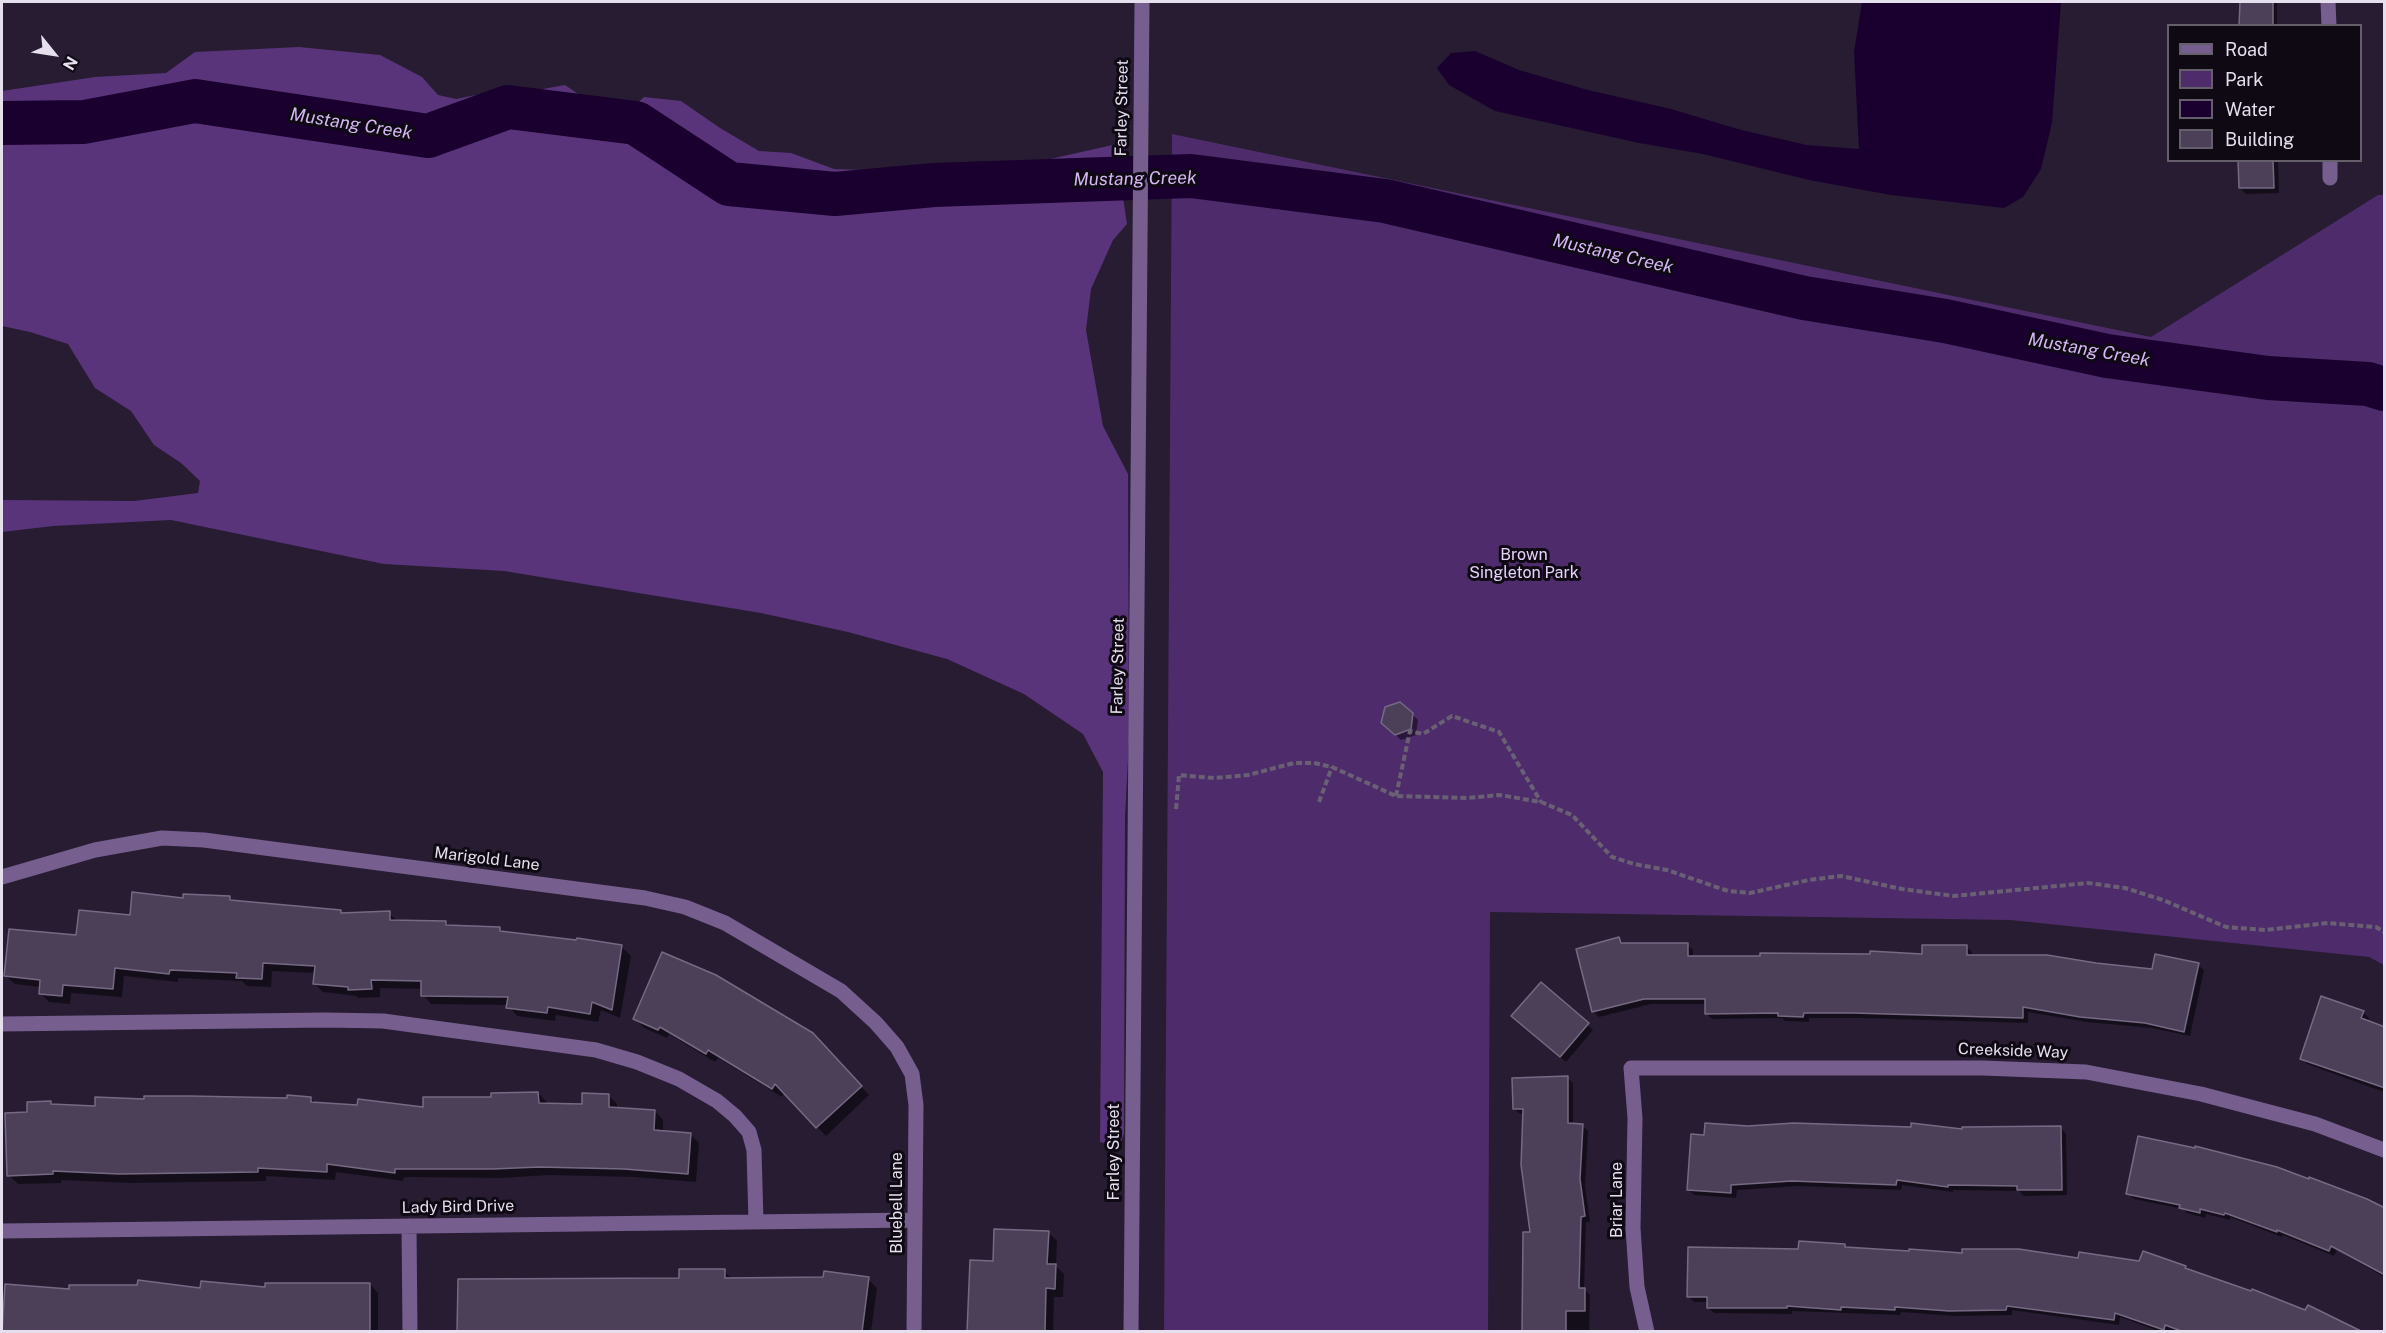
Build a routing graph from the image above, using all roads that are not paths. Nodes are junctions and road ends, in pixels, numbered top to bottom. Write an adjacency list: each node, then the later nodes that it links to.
1 (1142, 2): 17 (street, Farley Street)
2 (2328, 2): 3 (street)
3 (2329, 24)
4 (2330, 162): 5 (street)
5 (2330, 178)
6 (2, 877): 9 (street, Marigold Lane)
7 (2, 1024): 12 (street)
8 (1631, 1068): 10 (street, Creekside Way); 18 (street, Briar Lane)
9 (912, 1074): 11 (street, Bluebell Lane)
10 (2385, 1149)
11 (915, 1220): 12 (street, Lady Bird Drive); 16 (street, Bluebell Lane)
12 (756, 1222): 13 (street, Lady Bird Drive)
13 (409, 1226): 14 (street, Lady Bird Drive); 15 (street)
14 (2, 1231)
15 (410, 1332)
16 (914, 1332)
17 (1131, 1332)
18 (1647, 1332)

